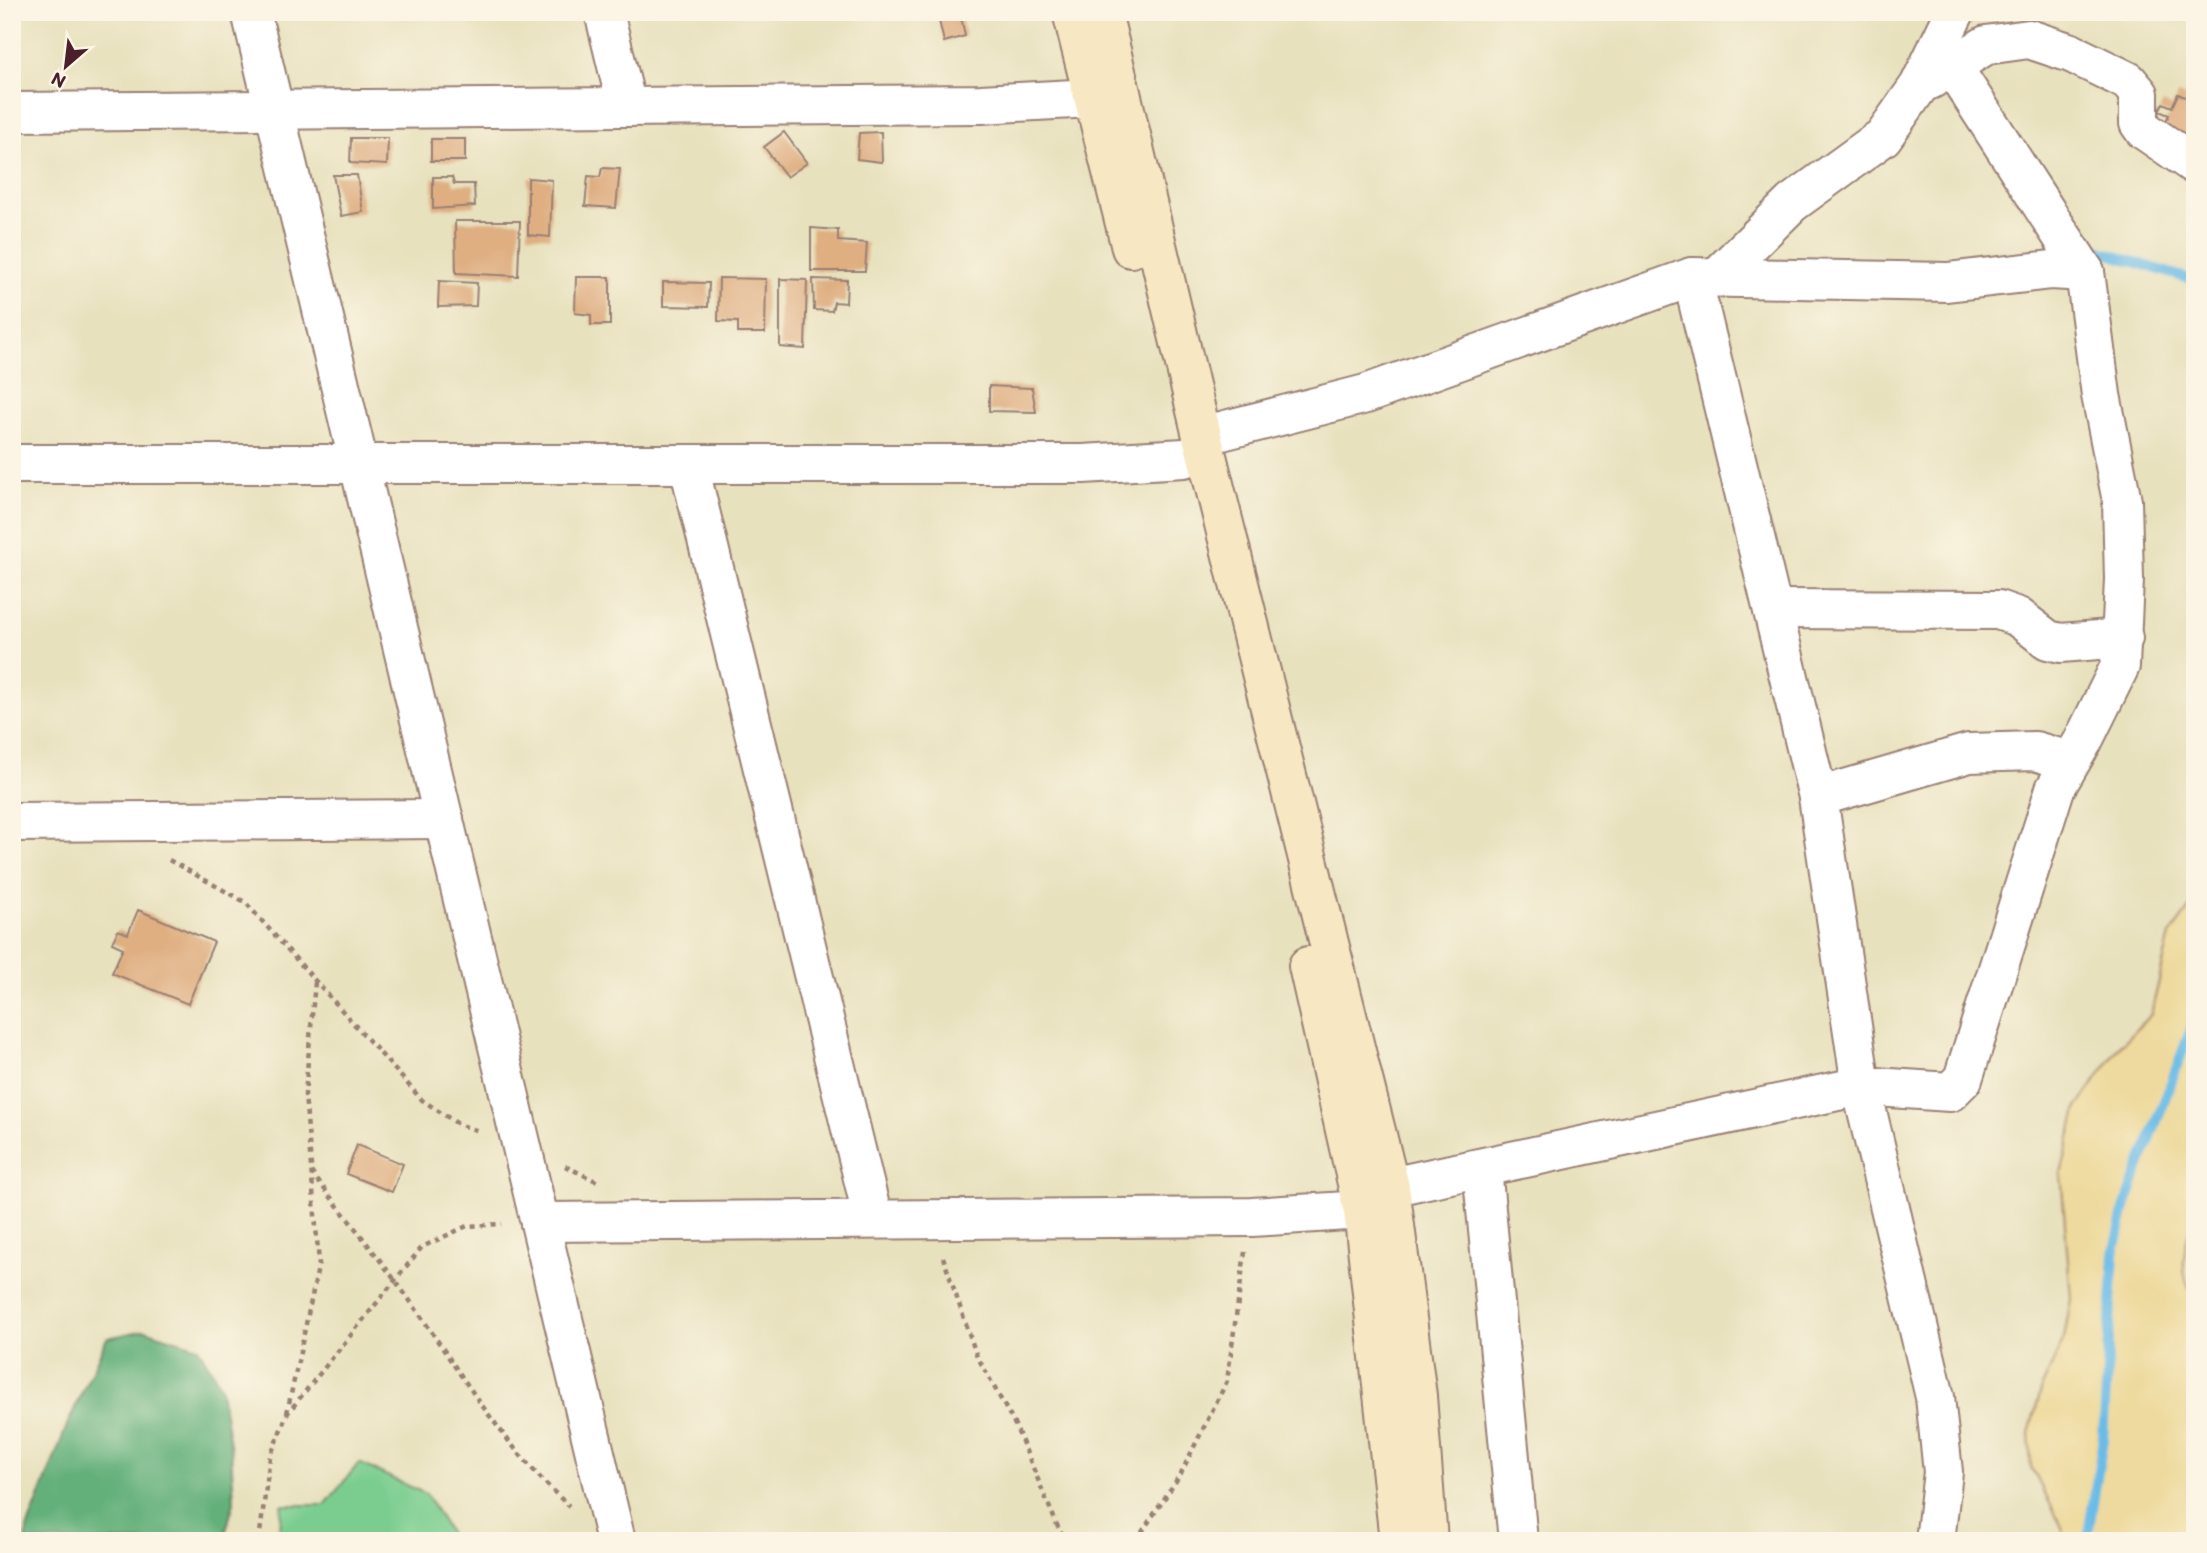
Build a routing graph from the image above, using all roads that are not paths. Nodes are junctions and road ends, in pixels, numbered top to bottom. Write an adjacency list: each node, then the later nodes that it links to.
1 (251, 12): 10 (street)
2 (604, 12): 9 (street)
3 (1072, 12): 8 (street)
4 (1102, 12): 15 (street)
5 (1955, 12): 7 (street)
6 (1952, 65): 7 (street); 12 (street); 13 (street)
7 (1919, 86): 14 (street)
8 (1093, 98): 9 (street); 15 (street)
9 (627, 107): 10 (street)
10 (275, 110): 11 (street); 17 (street)
11 (12, 112)
12 (2195, 165)
13 (2085, 272): 14 (street); 20 (street)
14 (1704, 277): 15 (street); 19 (street)
15 (1193, 447): 18 (street); 27 (street)
16 (12, 464): 17 (street)
17 (359, 465): 18 (street); 23 (street)
18 (689, 466): 28 (street)
19 (1773, 609): 20 (street); 22 (street)
20 (2123, 638): 21 (street)
21 (2069, 761): 22 (street); 25 (street)
22 (1818, 797): 25 (street)
23 (444, 819): 24 (street); 29 (street)
24 (12, 822)
25 (1861, 1086): 26 (street); 34 (street)
26 (1482, 1168): 27 (street); 33 (street)
27 (1376, 1199): 28 (street); 31 (street); 32 (street)
28 (885, 1219): 29 (street)
29 (540, 1222): 30 (street)
30 (616, 1541)
31 (1399, 1541)
32 (1428, 1541)
33 (1518, 1541)
34 (1935, 1541)

